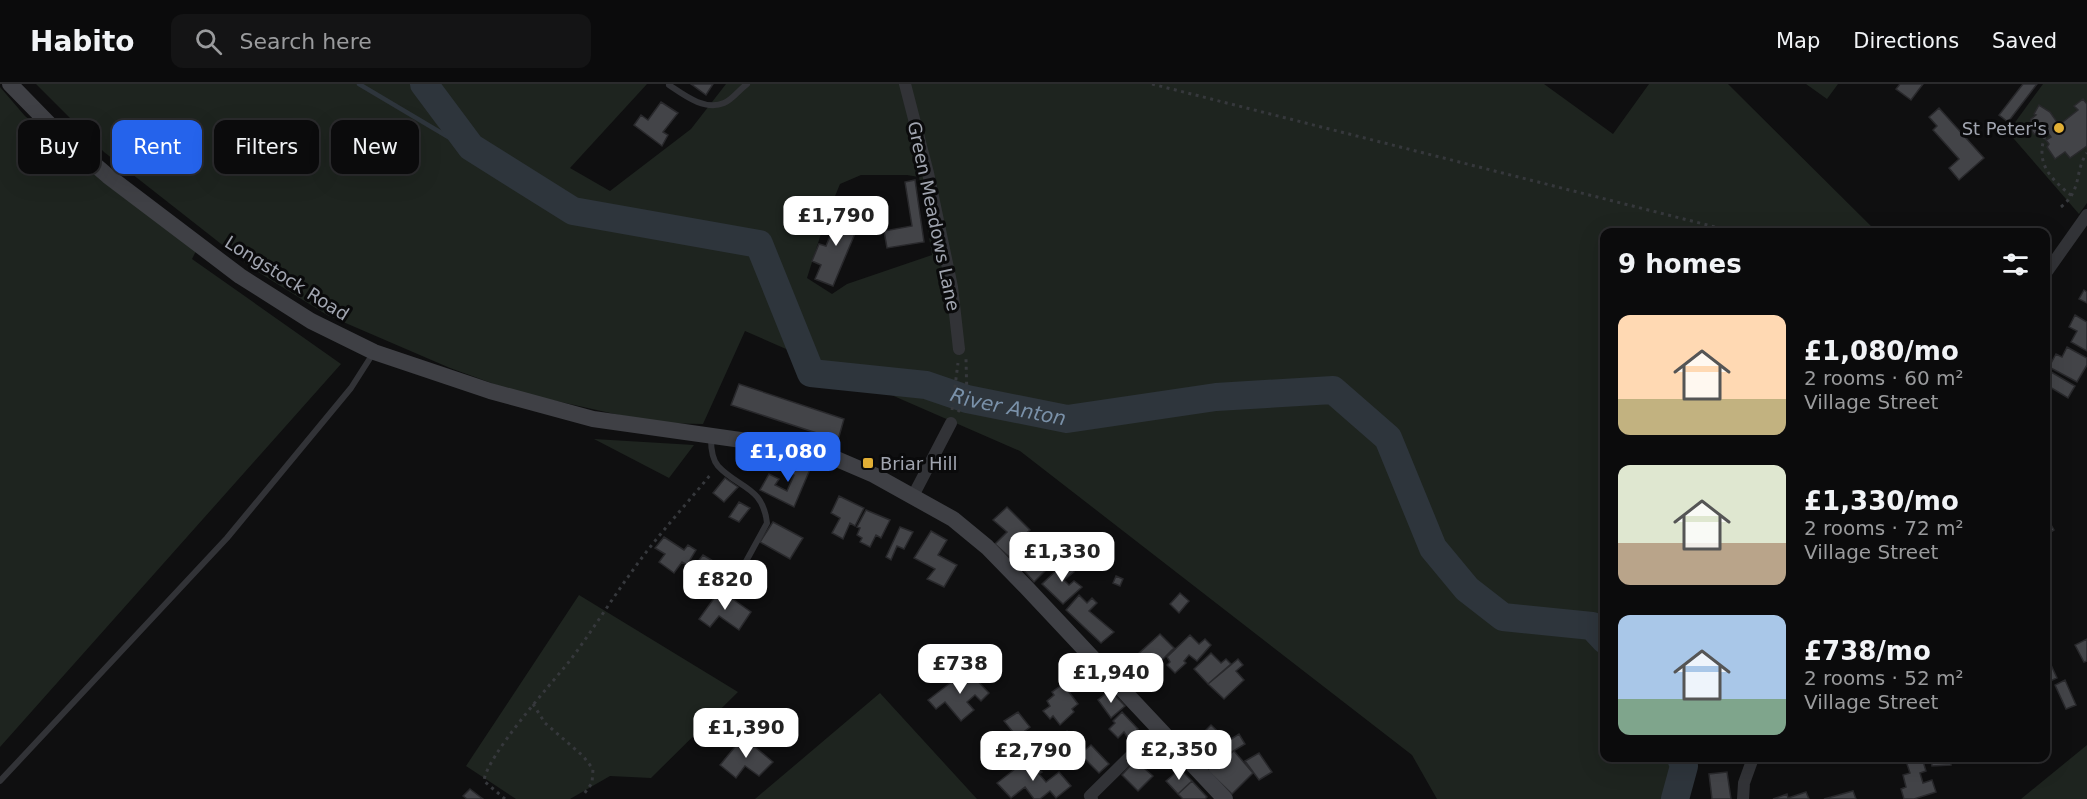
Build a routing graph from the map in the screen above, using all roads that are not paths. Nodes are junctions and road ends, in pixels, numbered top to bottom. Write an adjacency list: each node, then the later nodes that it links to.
1 (10, 84): 8 (street, Longstock Road)
2 (747, 84): 4 (lane)
3 (904, 84): 7 (street, Green Meadows Lane)
4 (669, 85)
5 (2087, 215): 6 (street)
6 (2050, 267)
7 (959, 345)
8 (374, 352): 10 (street, Longstock Road); 15 (lane)
9 (951, 423): 11 (street)
10 (710, 435): 11 (street, Longstock Road); 12 (lane)
11 (913, 496): 13 (street, Longstock Road)
12 (732, 587)
13 (1159, 728): 16 (street); 17 (street, Longstock Road)
14 (1752, 762): 18 (street)
15 (0, 782)
16 (1092, 799)
17 (1225, 799)
18 (1743, 799)

